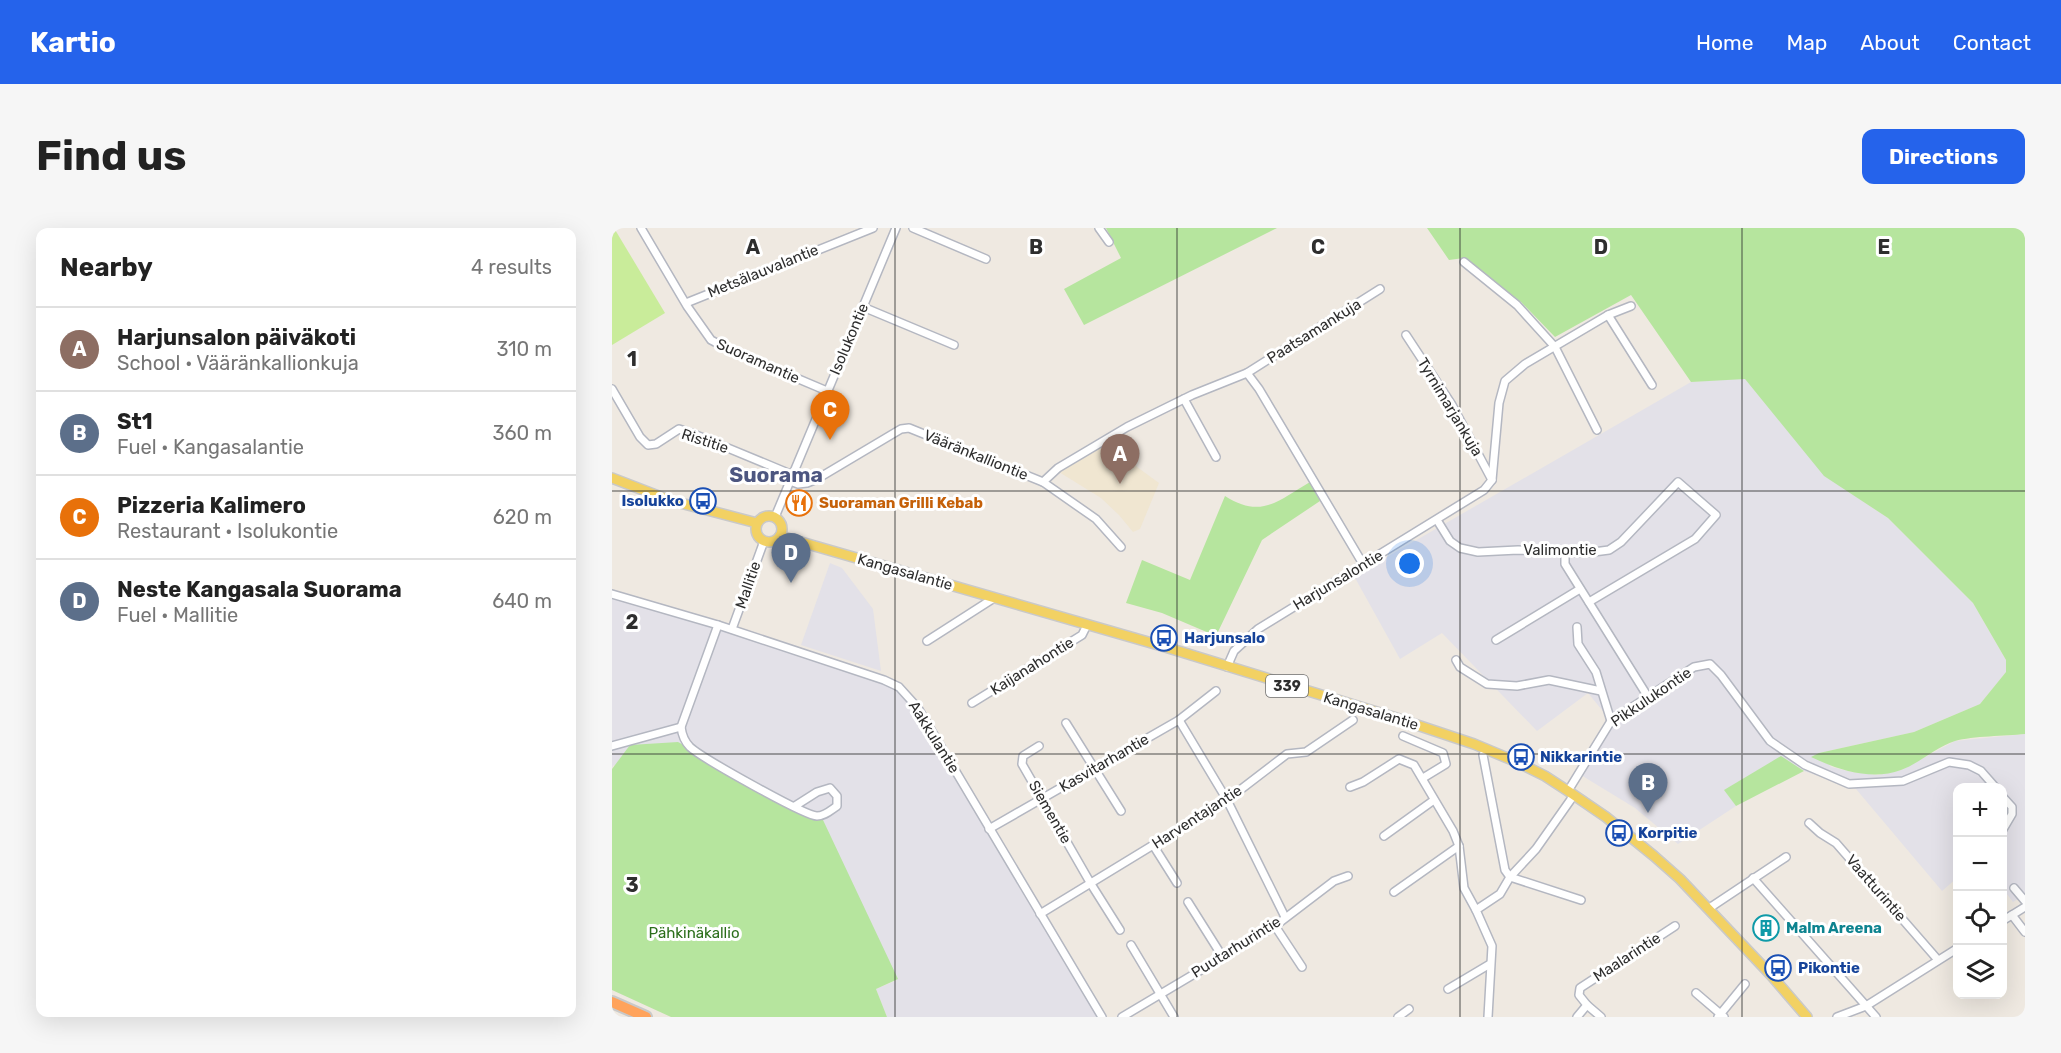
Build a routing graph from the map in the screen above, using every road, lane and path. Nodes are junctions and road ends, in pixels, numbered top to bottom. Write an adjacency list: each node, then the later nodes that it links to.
1 (641, 228): 10 (street, Suoramantie)
2 (873, 228): 10 (street, Metsälauvalantie)
3 (896, 228): 12 (street, Isolukontie)
4 (913, 228): 7 (street)
5 (1099, 228): 6 (street)
6 (1109, 242)
7 (986, 259)
8 (1464, 262): 16 (street)
9 (1380, 290): 17 (street, Paatsamankuja)
10 (686, 303): 20 (street, Suoramantie)
11 (1631, 306): 13 (street)
12 (863, 307): 15 (street); 20 (street, Isolukontie)
13 (1608, 315): 16 (street); 18 (street)
14 (1406, 335): 26 (street, Tyrnimarjankuja)
15 (954, 345)
16 (1555, 347): 22 (street); 26 (street)
17 (1247, 373): 21 (street, Vääränkalliontie); 35 (street)
18 (1652, 385)
19 (612, 389): 25 (street, Ristitie)
20 (827, 391): 25 (street, Isolukontie)
21 (1184, 399): 23 (street); 27 (street, Vääränkalliontie)
22 (1597, 430)
23 (1216, 457)
24 (612, 478): 30 (main road)
25 (791, 478): 27 (street, Vääränkalliontie); 28 (street, Isolukontie)
26 (1492, 480): 29 (street, Harjunsalontie)
27 (1043, 482): 33 (street)
28 (775, 517): 30 (main road); 31 (main road)
29 (1437, 520): 34 (street, Valimontie); 35 (street, Harjunsalontie)
30 (757, 523): 32 (main road)
31 (780, 536): 32 (main road); 38 (main road, Kangasalantie / 339)
32 (764, 541): 43 (street, Mallitie)
33 (1121, 547)
34 (1565, 552): 36 (street); 39 (street, Valimontie)
35 (1363, 564): 47 (street, Harjunsalontie)
36 (1580, 589): 39 (street); 45 (street)
37 (612, 594): 40 (street, Aakkulantie)
38 (994, 598): 41 (main road, Kangasalantie / 339); 44 (street)
39 (1588, 602): 50 (street)
40 (718, 625): 43 (street, Aakkulantie); 56 (street)
41 (1087, 625): 47 (main road, Kangasalantie / 339); 51 (street, Kaijanahontie)
42 (1577, 627): 49 (street)
43 (732, 629): 74 (street, Aakkulantie)
44 (927, 640)
45 (1496, 640)
46 (1456, 660): 49 (street)
47 (1227, 667): 65 (main road, Kangasalantie / 339)
48 (1216, 691): 52 (street, Kasvitarhantie)
49 (1601, 691): 54 (street)
50 (1648, 697): 54 (street, Pikkulukontie); 63 (street, Pikkulukontie)
51 (972, 703)
52 (1179, 720): 61 (street, Kasvitarhantie); 67 (street)
53 (1353, 720): 67 (street, Harventajantie)
54 (1611, 721): 65 (street, Pikkulukontie)
55 (1066, 723): 61 (street)
56 (681, 727): 58 (street); 70 (street)
57 (1403, 736): 62 (street)
58 (612, 746)
59 (1040, 746): 66 (street, Siementie)
60 (1483, 755): 80 (street)
61 (1093, 768): 66 (street, Kasvitarhantie); 71 (street)
62 (1423, 778): 64 (street); 68 (street)
63 (1992, 783)
64 (1350, 787)
65 (1571, 793): 80 (street); 90 (main road, Kangasalantie / 339)
66 (1042, 799): 74 (street, Kasvitarhantie); 83 (street, Siementie)
67 (1227, 800): 76 (street, Harventajantie); 94 (street)
68 (1434, 800): 75 (street); 77 (street)
69 (2007, 802): 72 (street)
70 (795, 806): 70 (street)
71 (1120, 811)
72 (2007, 822)
73 (1809, 823): 103 (street, Vaatturintie)
74 (989, 829): 92 (street, Aakkulantie)
75 (1384, 836)
76 (1154, 845): 82 (street); 83 (street, Harventajantie)
77 (1459, 846): 85 (street); 91 (street)
78 (1786, 857): 81 (street)
79 (1348, 876): 94 (street, Puutarhurintie)
80 (1510, 877): 86 (street); 91 (street)
81 (1753, 878): 90 (street); 112 (street)
82 (1177, 883)
83 (1091, 884): 92 (street, Harventajantie); 98 (street, Siementie)
84 (2014, 888): 87 (street)
85 (1394, 892)
86 (1581, 900)
87 (2025, 901)
88 (1188, 902): 102 (street)
89 (2025, 907): 93 (street)
90 (1708, 909): 123 (main road, Kangasalantie / 339)
91 (1476, 910): 104 (street)
92 (1040, 914): 116 (street, Aakkulantie)
93 (2012, 915): 95 (street); 99 (street)
94 (1285, 917): 96 (street, Puutarhurintie)
95 (2007, 918)
96 (1275, 926): 102 (street, Puutarhurintie); 105 (street)
97 (1675, 927): 111 (street, Maalarintie)
98 (1120, 930)
99 (2025, 932)
100 (1131, 945): 109 (street)
101 (1953, 951): 103 (street)
102 (1222, 956): 109 (street, Puutarhurintie)
103 (1938, 960): 112 (street)
104 (1490, 964): 107 (street); 120 (street)
105 (1302, 967)
106 (1745, 984): 114 (street)
107 (1448, 989)
108 (1696, 993): 114 (street)
109 (1159, 995): 117 (street, Puutarhurintie); 118 (street)
110 (612, 1002): 115 (highway)
111 (1587, 1005): 121 (street); 122 (street)
112 (1866, 1006): 124 (street); 125 (street)
113 (1409, 1009): 119 (street)
114 (1721, 1016)
115 (646, 1017)
116 (1102, 1017)
117 (1122, 1017)
118 (1174, 1017)
119 (1398, 1017)
120 (1488, 1017)
121 (1577, 1017)
122 (1601, 1017)
123 (1807, 1017)
124 (1837, 1017)
125 (1876, 1017)

